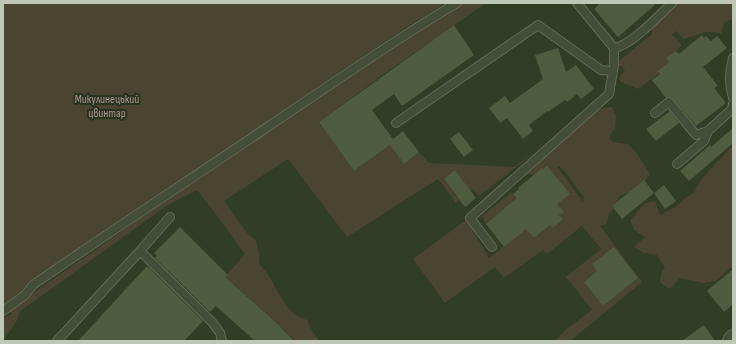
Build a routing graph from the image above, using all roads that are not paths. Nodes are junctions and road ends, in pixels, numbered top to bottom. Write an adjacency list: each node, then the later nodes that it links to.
1 (457, 3): 16 (lane)
2 (577, 3): 4 (lane)
3 (672, 3): 4 (lane)
4 (614, 48): 6 (lane)
5 (733, 58): 7 (lane)
6 (613, 71): 10 (lane); 14 (lane)
7 (733, 98)
8 (733, 104): 11 (lane)
9 (655, 113): 11 (lane)
10 (396, 123)
11 (708, 131): 12 (lane)
12 (677, 164)
13 (170, 217): 15 (lane)
14 (492, 247)
15 (140, 251): 18 (lane); 19 (lane)
16 (3, 311)
17 (733, 338): 20 (street)
18 (57, 341)
19 (222, 341)
20 (731, 341)

